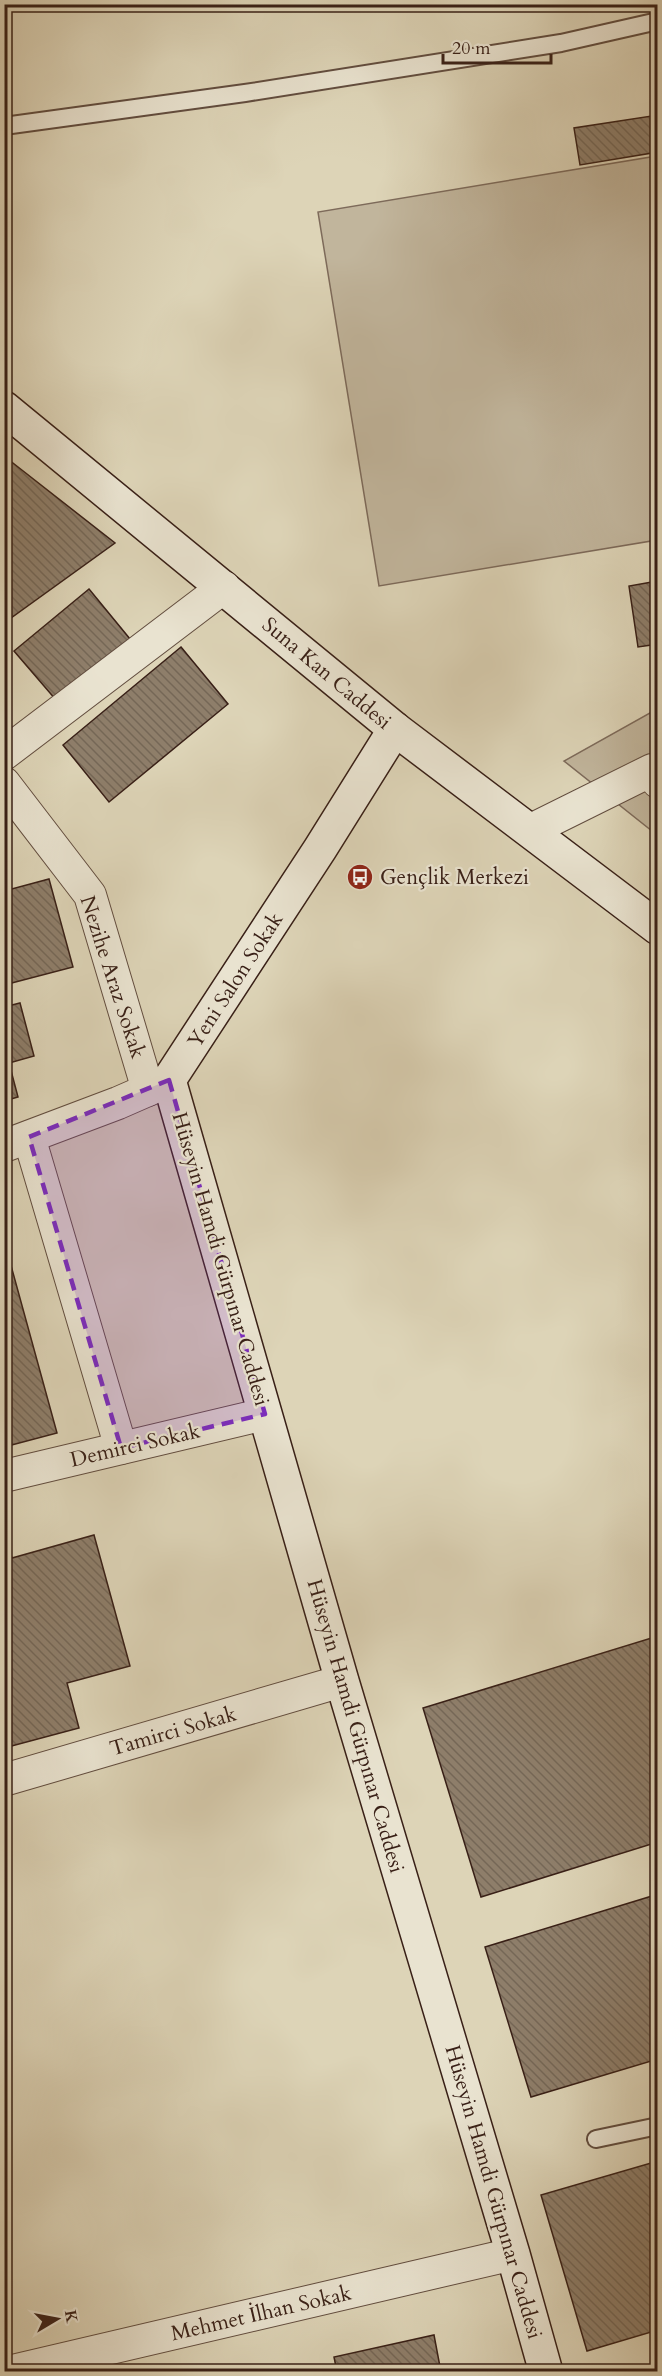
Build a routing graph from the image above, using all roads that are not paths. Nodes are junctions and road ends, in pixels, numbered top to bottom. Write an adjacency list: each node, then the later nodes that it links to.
1 (657, 21): 2 (lane)
2 (4, 126)
3 (4, 408): 4 (street, Suna Kan Caddesi)
4 (224, 587): 5 (street, Suna Kan Caddesi); 6 (street)
5 (395, 729): 9 (street, Suna Kan Caddesi); 11 (street, Yeni Salon Sokak)
6 (4, 754)
7 (657, 782): 9 (street)
8 (4, 783): 11 (street, Nezihe Araz Sokak)
9 (531, 830): 10 (street, Suna Kan Caddesi)
10 (657, 928)
11 (159, 1085): 12 (street); 13 (street, Hüseyin Hamdi Gürpınar Caddesi)
12 (17, 1142): 14 (street)
13 (265, 1414): 14 (street, Demirci Sokak); 16 (street, Hüseyin Hamdi Gürpınar Caddesi)
14 (121, 1448): 15 (street, Demirci Sokak)
15 (4, 1476)
16 (342, 1681): 17 (street, Tamirci Sokak); 20 (street, Hüseyin Hamdi Gürpınar Caddesi)
17 (4, 1780)
18 (657, 2126): 19 (lane)
19 (596, 2139)
20 (513, 2254): 21 (street, Mehmet İlhan Sokak); 22 (street, Hüseyin Hamdi Gürpınar Caddesi)
21 (8, 2372)
22 (546, 2372)

